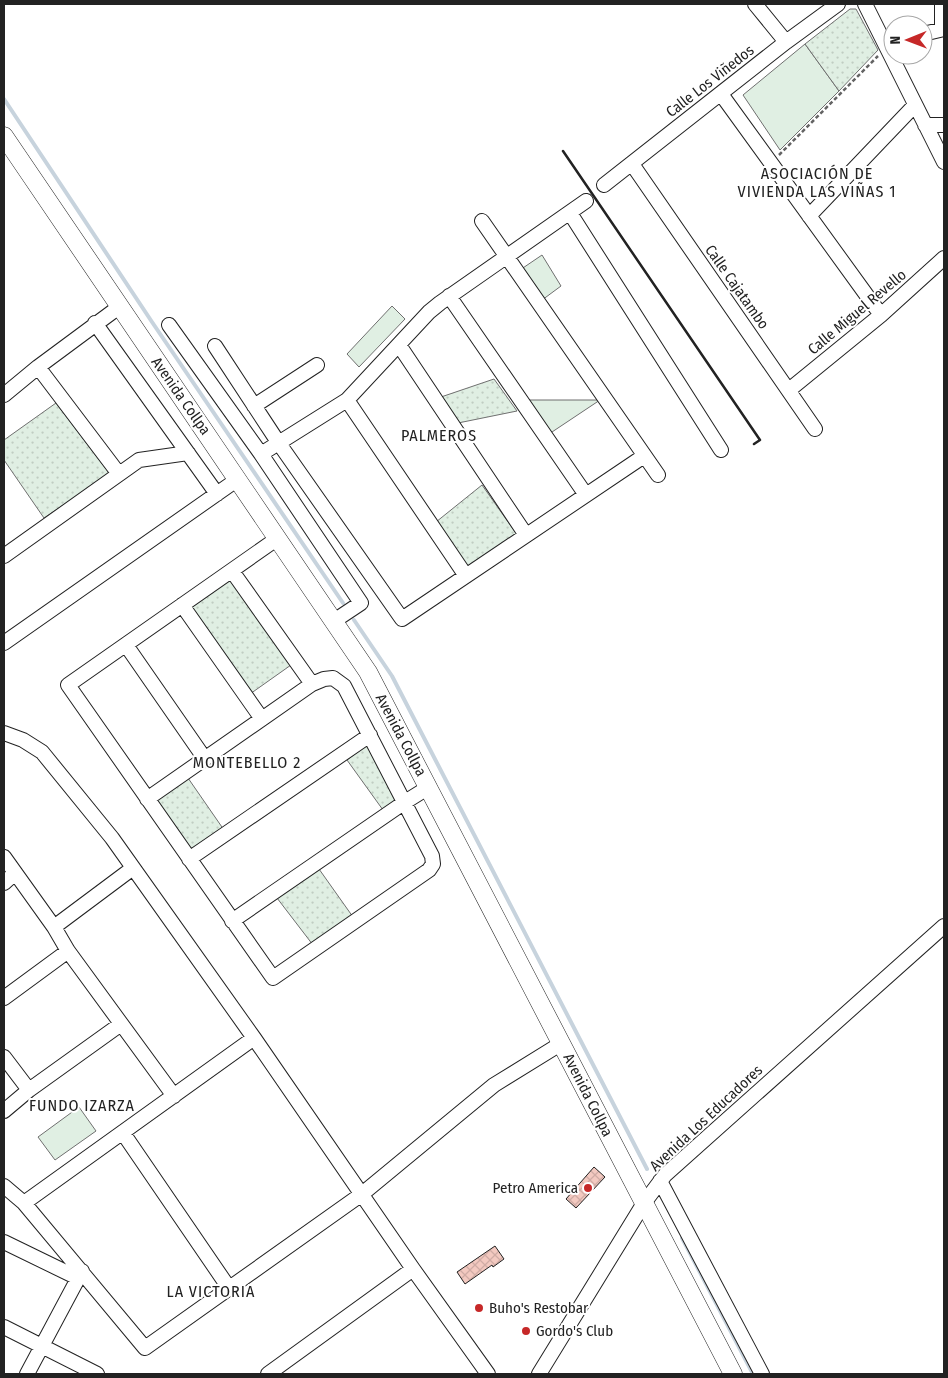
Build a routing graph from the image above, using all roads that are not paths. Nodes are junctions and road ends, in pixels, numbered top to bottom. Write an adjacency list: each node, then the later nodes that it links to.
1 (755, 4): 7 (street)
2 (838, 4): 7 (street, Calle Los Viñedos)
3 (864, 4): 6 (street)
4 (942, 4): 5 (street)
5 (943, 29)
6 (883, 35)
7 (786, 42): 9 (street, Calle Los Viñedos)
8 (898, 65): 10 (street)
9 (721, 94): 15 (street, Calle Los Viñedos); 19 (street)
10 (915, 105): 11 (street); 19 (street)
11 (925, 125): 12 (street); 14 (street)
12 (944, 125)
13 (4, 136): 24 (main road, Avenida Collpa)
14 (944, 162)
15 (632, 164): 16 (street, Calle Los Viñedos); 32 (street, Calle Cajatambo)
16 (604, 185)
17 (586, 201): 18 (street)
18 (570, 213): 21 (street); 38 (street)
19 (809, 216): 25 (street)
20 (482, 221): 21 (street)
21 (507, 258): 23 (street); 41 (street)
22 (944, 258): 25 (street, Calle Miguel Revello)
23 (449, 296): 28 (street); 46 (street)
24 (119, 307): 26 (street); 44 (main road, Avenida Collpa)
25 (881, 315): 32 (street, Calle Miguel Revello)
26 (95, 324): 31 (street); 39 (street)
27 (169, 325): 40 (street)
28 (399, 345): 34 (street); 47 (street)
29 (215, 346): 35 (street)
30 (317, 365): 35 (street)
31 (38, 367): 33 (street); 42 (street)
32 (789, 390): 36 (street, Calle Cajatambo)
33 (4, 395)
34 (347, 400): 37 (street); 51 (street)
35 (254, 406): 37 (street)
36 (816, 429)
37 (278, 442): 40 (street); 51 (street)
38 (721, 450)
39 (188, 454): 42 (street); 45 (street)
40 (261, 454): 53 (street)
41 (644, 456): 43 (street); 46 (street)
42 (119, 474): 49 (street)
43 (658, 475)
44 (238, 479): 45 (street); 48 (main road, Avenida Collpa)
45 (217, 494): 54 (street)
46 (586, 495): 47 (street)
47 (526, 536): 51 (street)
48 (278, 538): 50 (street); 53 (main road, Avenida Collpa)
49 (4, 556)
50 (232, 570): 52 (street); 56 (street)
51 (466, 576)
52 (182, 605): 55 (street); 57 (street)
53 (334, 621): 61 (main road, Avenida Collpa)
54 (4, 643)
55 (126, 645): 60 (street); 62 (street)
56 (312, 684): 57 (street); 59 (street)
57 (262, 719): 60 (street)
58 (4, 733): 66 (street)
59 (370, 735): 63 (street); 65 (street)
60 (205, 759): 62 (street)
61 (429, 787): 63 (street); 76 (main road, Avenida Collpa)
62 (148, 800): 65 (street)
63 (405, 802): 69 (street); 69 (street)
64 (4, 857): 67 (street)
65 (189, 859): 69 (street)
66 (134, 868): 70 (street); 75 (street)
67 (15, 873): 68 (street); 70 (street)
68 (4, 883)
69 (232, 921)
70 (54, 926): 72 (street)
71 (944, 926): 82 (street, Avenida Los Educadores)
72 (68, 950): 73 (street); 74 (street)
73 (4, 998)
74 (121, 1024): 78 (street); 79 (street)
75 (254, 1038): 79 (street); 84 (street)
76 (562, 1044): 84 (street); 85 (main road, Avenida Collpa)
77 (4, 1056): 78 (street)
78 (29, 1090): 80 (street)
79 (174, 1096): 81 (street)
80 (4, 1111)
81 (123, 1133): 86 (street); 90 (street)
82 (660, 1182): 85 (street, Avenida Los Educadores); 99 (street)
83 (4, 1186): 86 (street)
84 (362, 1194): 88 (street); 90 (street)
85 (644, 1202): 97 (street, Avenida Los Educadores); 98 (main road, Avenida Collpa)
86 (24, 1204): 89 (street)
87 (4, 1242): 89 (street)
88 (413, 1269): 95 (street); 96 (street)
89 (80, 1274): 90 (street); 92 (street)
90 (229, 1288)
91 (4, 1327): 92 (street)
92 (42, 1346): 93 (street); 94 (street)
93 (27, 1374)
94 (98, 1374)
95 (268, 1374)
96 (488, 1374)
97 (539, 1374)
98 (733, 1374)
99 (762, 1374)

